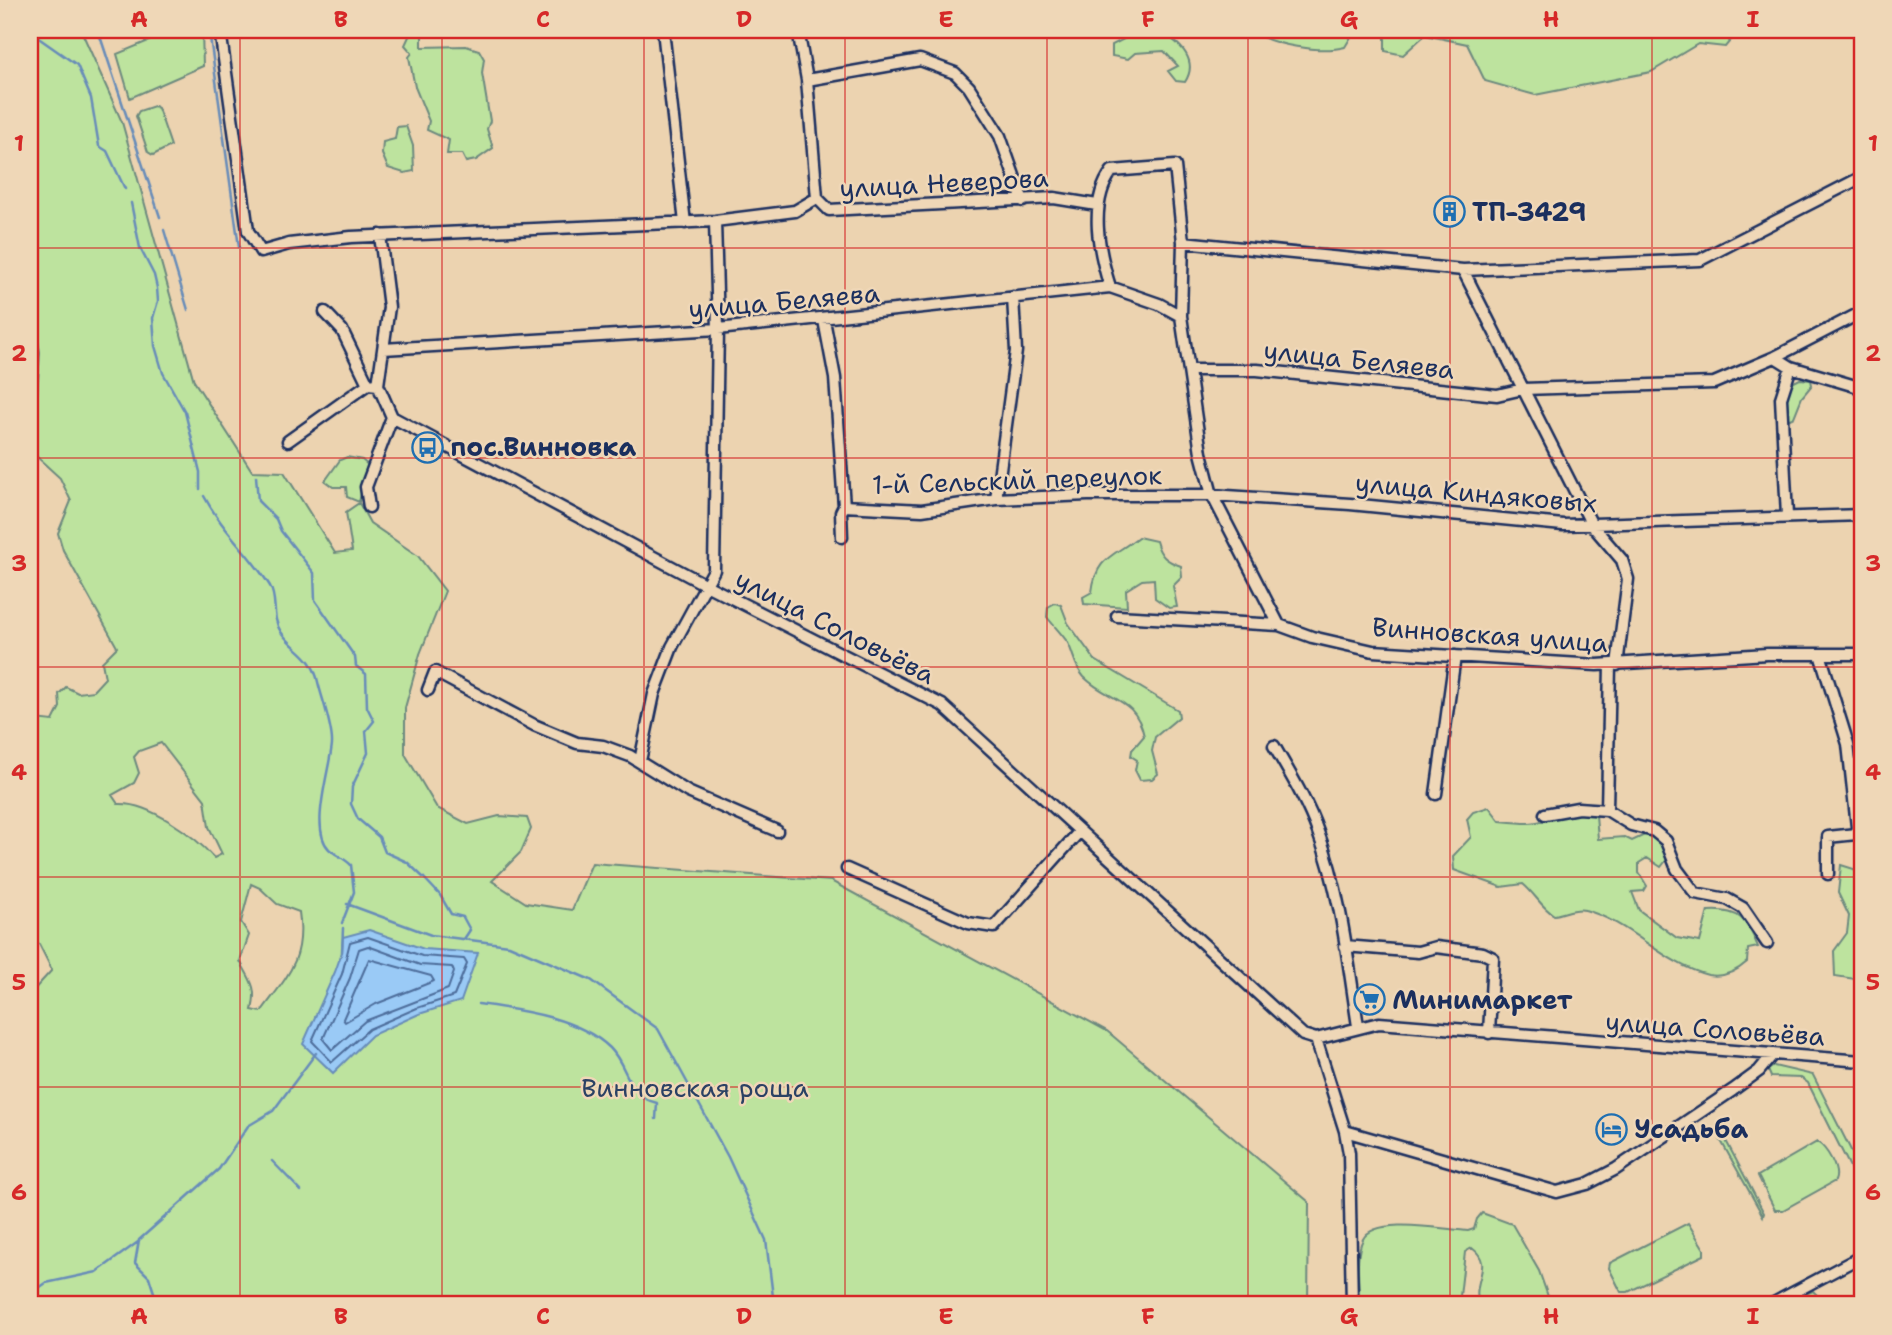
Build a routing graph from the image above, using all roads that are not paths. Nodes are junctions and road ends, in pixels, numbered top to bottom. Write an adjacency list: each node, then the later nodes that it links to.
1 (220, 30): 11 (street, улица Неверова)
2 (663, 30): 10 (street)
3 (798, 30): 4 (street)
4 (807, 80): 6 (street); 7 (street)
5 (1862, 177): 13 (street)
6 (817, 198): 7 (street, улица Неверова); 9 (street, улица Неверова)
7 (1023, 201): 8 (street, улица Неверова)
8 (1097, 205): 12 (street); 14 (street)
9 (715, 221): 10 (street, улица Неверова); 20 (street)
10 (685, 223): 11 (street, улица Неверова)
11 (380, 235): 21 (street)
12 (1183, 242): 13 (street); 18 (street)
13 (1463, 270): 27 (street)
14 (1110, 287): 15 (street, улица Беляева); 18 (street, улица Беляева)
15 (1013, 297): 19 (street, улица Беляева); 31 (street)
16 (325, 312): 25 (street)
17 (1862, 312): 22 (street, улица Беляева)
18 (1181, 316): 24 (street)
19 (824, 320): 20 (street, улица Беляева); 32 (street, 1-й Сельский переулок)
20 (718, 329): 21 (street, улица Беляева); 38 (street)
21 (383, 349): 25 (street)
22 (1775, 357): 23 (street); 27 (street, улица Беляева)
23 (1791, 367): 26 (street); 35 (street)
24 (1190, 370): 27 (street, улица Беляева); 30 (street)
25 (373, 384): 28 (street); 29 (street)
26 (1862, 388)
27 (1523, 389): 36 (street)
28 (392, 416): 33 (street); 38 (street, улица Соловьёва)
29 (288, 441)
30 (1212, 495): 31 (street, 1-й Сельский переулок); 36 (street, улица Киндяковых); 40 (street)
31 (996, 499): 32 (street, 1-й Сельский переулок)
32 (844, 506): 37 (street)
33 (369, 507)
34 (1862, 515): 35 (street, улица Киндяковых)
35 (1787, 516): 36 (street, улица Киндяковых)
36 (1592, 525): 44 (street)
37 (842, 537)
38 (706, 585): 47 (street); 52 (street, улица Соловьёва)
39 (1117, 616): 40 (street, Винновская улица)
40 (1279, 625): 43 (street, Винновская улица)
41 (1820, 654): 42 (street, Винновская улица); 44 (street, Винновская улица); 54 (street)
42 (1862, 654)
43 (1455, 656): 44 (street, Винновская улица); 48 (street)
44 (1613, 665): 49 (street)
45 (428, 690): 47 (street)
46 (1274, 746): 56 (street)
47 (640, 761): 51 (street)
48 (1436, 794)
49 (1607, 810): 50 (street); 55 (street)
50 (1545, 814)
51 (777, 831)
52 (1079, 832): 53 (street); 59 (street, улица Соловьёва)
53 (847, 869)
54 (1828, 874)
55 (1767, 943)
56 (1345, 946): 57 (street); 58 (street)
57 (1358, 1026): 58 (street, улица Соловьёва); 59 (street, улица Соловьёва)
58 (1489, 1032): 60 (street, улица Соловьёва)
59 (1315, 1039): 62 (street)
60 (1773, 1054): 61 (street, улица Соловьёва); 62 (street)
61 (1862, 1061)
62 (1345, 1131): 64 (street)
63 (1862, 1256): 65 (street)
64 (1352, 1305)
65 (1770, 1305)

